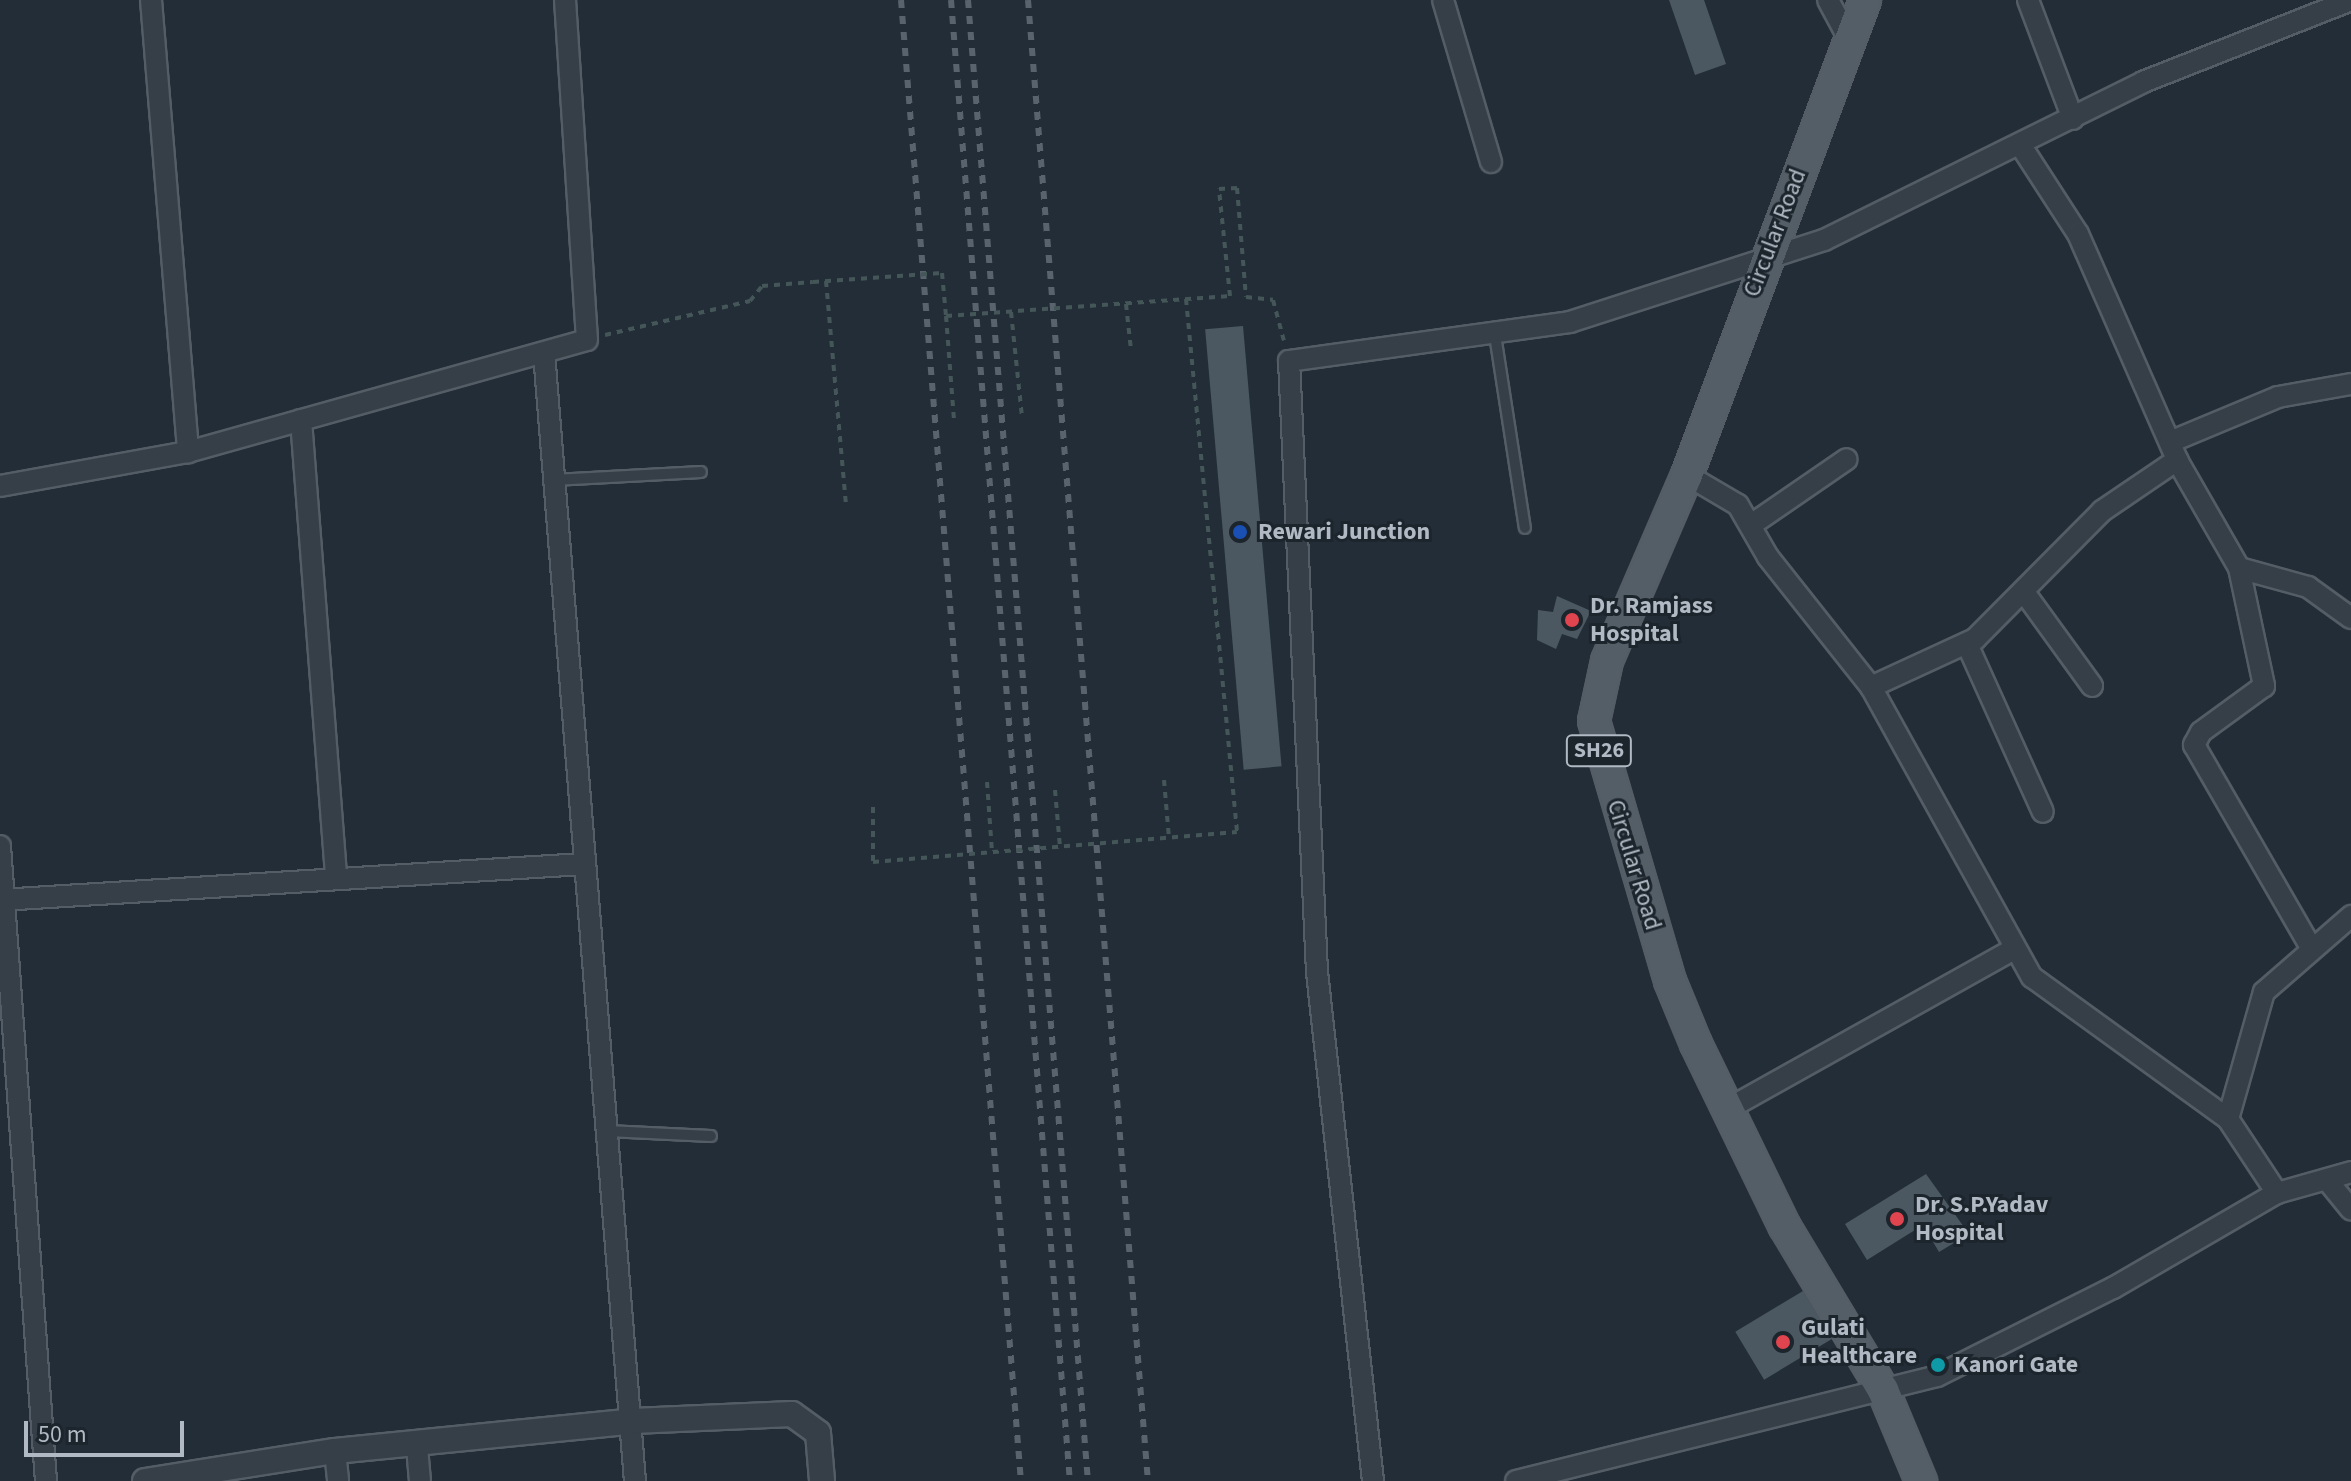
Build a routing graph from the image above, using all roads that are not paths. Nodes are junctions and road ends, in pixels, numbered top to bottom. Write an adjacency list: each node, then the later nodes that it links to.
1 (151, 0): 18 (street)
2 (565, 0): 14 (street)
3 (1443, 0): 11 (street)
4 (1828, 0): 8 (street)
5 (1865, 0): 8 (main road, Circular Road / SH26)
6 (2028, 0): 9 (street)
7 (2351, 0): 9 (street)
8 (1849, 39): 12 (main road, Circular Road / SH26)
9 (2073, 119): 10 (street)
10 (2021, 146): 12 (street); 17 (street)
11 (1491, 162)
12 (1764, 258): 13 (street); 21 (main road, Circular Road / SH26)
13 (1495, 335): 25 (lane); 59 (street)
14 (544, 353): 16 (street); 22 (street)
15 (2351, 384): 17 (street)
16 (301, 420): 18 (street); 35 (street)
17 (2174, 451): 26 (street); 27 (street)
18 (188, 452): 23 (street)
19 (1847, 459): 24 (street)
20 (701, 472): 22 (lane)
21 (1687, 475): 24 (street); 40 (main road, Circular Road / SH26)
22 (554, 480): 34 (street)
23 (0, 486)
24 (1751, 525): 31 (street)
25 (1525, 528)
26 (2239, 568): 28 (street); 38 (street)
27 (2024, 592): 29 (street); 30 (street)
28 (2351, 618)
29 (1967, 644): 31 (street); 32 (street)
30 (2092, 686)
31 (1871, 687): 39 (street)
32 (2043, 812)
33 (0, 846): 36 (street)
34 (583, 864): 35 (street); 42 (street)
35 (336, 879): 36 (street)
36 (2, 900): 53 (street)
37 (2351, 916): 38 (street)
38 (2310, 946): 41 (street)
39 (2014, 949): 40 (street); 41 (street)
40 (1726, 1110): 48 (main road, Circular Road / SH26)
41 (2228, 1119): 46 (street)
42 (607, 1131): 43 (lane); 49 (street)
43 (711, 1136)
44 (2351, 1172): 45 (street)
45 (2327, 1180): 46 (street); 47 (street)
46 (2277, 1193): 48 (street)
47 (2351, 1210)
48 (1883, 1390): 60 (street); 61 (main road, Circular Road / SH26)
49 (633, 1421): 50 (street); 57 (street); 58 (street)
50 (417, 1447): 51 (street); 56 (street)
51 (335, 1451): 52 (street); 55 (street)
52 (240, 1473): 54 (street)
53 (46, 1481)
54 (145, 1481)
55 (338, 1481)
56 (420, 1481)
57 (635, 1481)
58 (822, 1481)
59 (1373, 1481)
60 (1516, 1481)
61 (1921, 1481)

